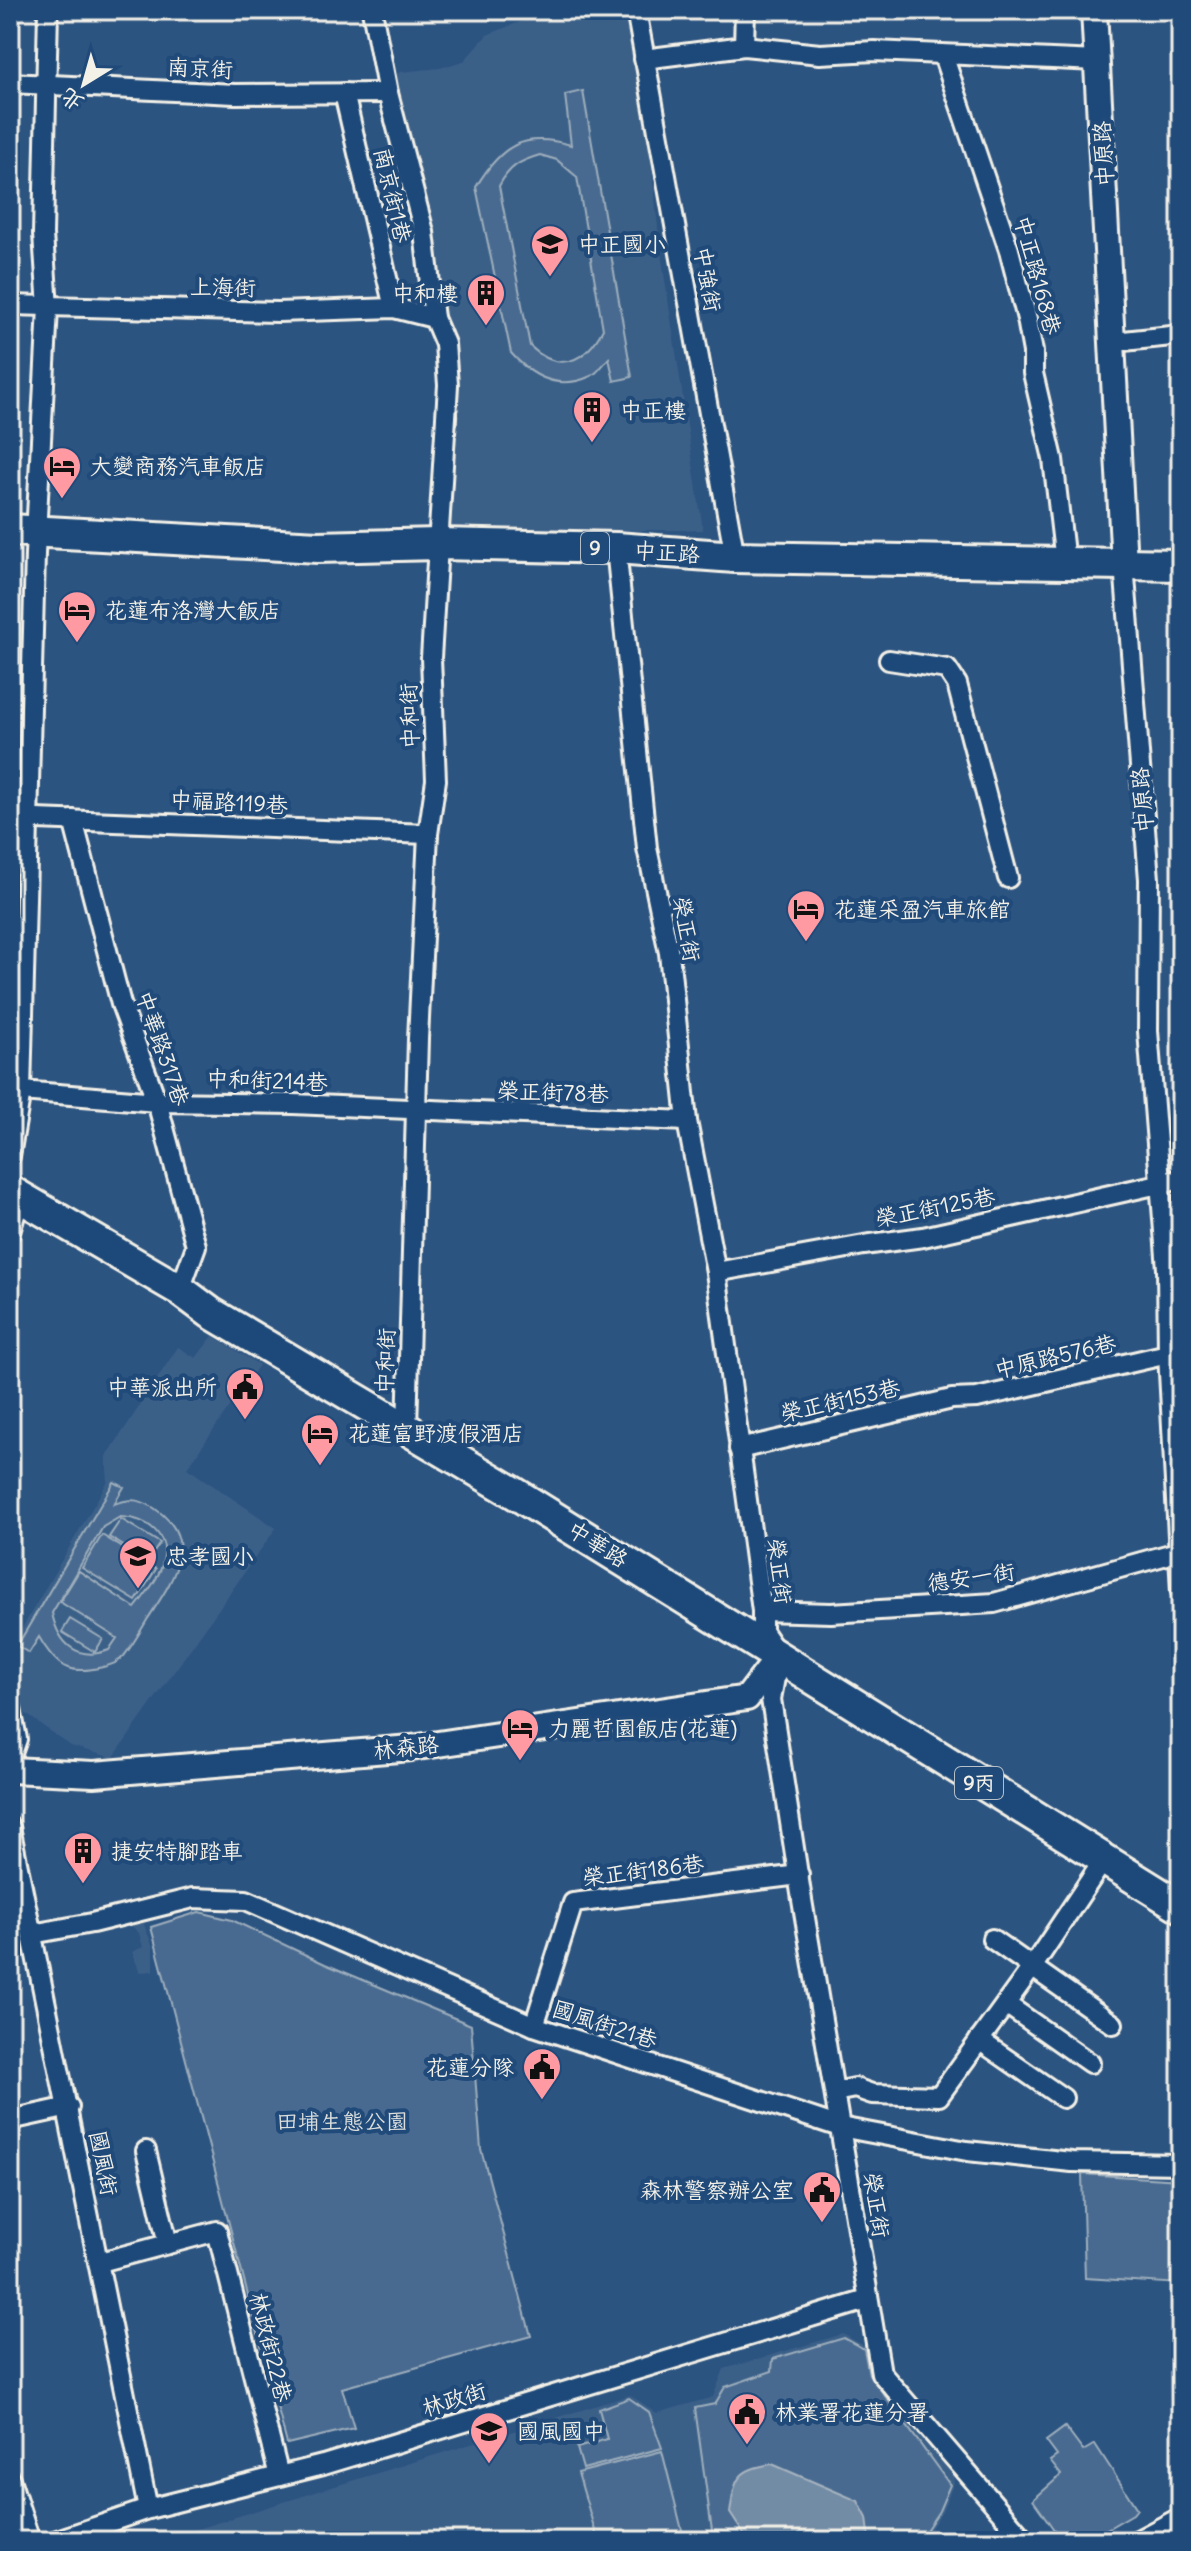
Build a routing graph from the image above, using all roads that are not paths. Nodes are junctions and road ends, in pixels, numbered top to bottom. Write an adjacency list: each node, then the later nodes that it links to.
1 (48, 10): 11 (street)
2 (372, 10): 13 (street, 中和街)
3 (636, 10): 8 (street, 中強街)
4 (745, 10): 6 (street)
5 (1094, 10): 9 (street, 中原路)
6 (744, 46): 7 (street); 8 (street)
7 (943, 55): 9 (street); 24 (street, 中正路168巷)
8 (644, 59): 23 (street, 中強街)
9 (1098, 61): 19 (street, 中原路)
10 (10, 83): 11 (street, 南京街)
11 (47, 83): 12 (street, 南京街); 15 (street)
12 (344, 93): 13 (street, 南京街); 16 (street, 南京街1巷)
13 (388, 93): 17 (street, 中和街)
14 (10, 305): 15 (street, 上海街)
15 (48, 308): 16 (street, 上海街); 20 (street)
16 (394, 308): 17 (street, 上海街)
17 (434, 318): 21 (street, 中和街)
18 (1181, 335): 19 (street)
19 (1114, 342): 25 (street, 中原路)
20 (23, 531): 21 (main road, 中正路 / 9); 28 (street)
21 (438, 544): 22 (main road, 中正路 / 9); 30 (street, 中和街)
22 (616, 548): 23 (main road, 中正路 / 9); 35 (street, 榮正街)
23 (735, 557): 24 (main road, 中正路 / 9)
24 (1065, 562): 25 (main road, 中正路 / 9)
25 (1124, 564): 26 (main road, 中正路 / 9); 38 (street, 中原路)
26 (1181, 565)
27 (889, 660): 31 (street)
28 (19, 818): 29 (street, 中福路119巷); 32 (street)
29 (73, 820): 30 (street, 中福路119巷); 33 (street, 中華路317巷)
30 (428, 834): 34 (street, 中和街)
31 (1008, 878)
32 (21, 1091): 33 (street, 中和街214巷); 36 (street)
33 (157, 1102): 34 (street, 中和街214巷); 42 (street, 中華路317巷)
34 (416, 1111): 35 (street, 榮正街78巷); 45 (street, 中和街)
35 (687, 1121): 41 (street, 榮正街)
36 (10, 1156)
37 (1181, 1179): 38 (street, 榮正街125巷)
38 (1161, 1183): 41 (street, 榮正街125巷); 43 (street, 中原路)
39 (15, 1194): 40 (street); 42 (main road, 中華路 / 9丙)
40 (10, 1232)
41 (716, 1272): 46 (street, 榮正街)
42 (180, 1290): 45 (main road, 中華路 / 9丙)
43 (1168, 1354): 44 (street, 中原路576巷); 47 (street, 中原路)
44 (952, 1399): 46 (street, 榮正街153巷)
45 (407, 1429): 50 (main road, 中華路 / 9丙)
46 (739, 1449): 49 (street, 榮正街)
47 (1180, 1551): 48 (street, 中原路); 49 (street, 德安一街)
48 (1181, 1591)
49 (762, 1611): 50 (street, 榮正街)
50 (779, 1656): 53 (street, 林森路); 55 (main road, 中華路 / 9丙); 56 (street, 榮正街)
51 (10, 1704): 52 (street)
52 (10, 1759)
53 (10, 1770)
54 (10, 1827): 58 (street, 國風街)
55 (1103, 1861): 57 (main road, 中華路 / 9丙); 60 (street)
56 (799, 1875): 63 (street, 榮正街186巷); 66 (street, 榮正街)
57 (1181, 1907)
58 (32, 1934): 63 (street, 國風街21巷); 68 (street, 國風街)
59 (992, 1939): 60 (street)
60 (1033, 1966): 61 (street); 62 (street)
61 (1006, 2004): 64 (street); 65 (street)
62 (1113, 2024)
63 (534, 2026): 70 (street, 國風街21巷)
64 (979, 2040): 66 (street); 67 (street)
65 (1090, 2063)
66 (835, 2092): 70 (street, 榮正街)
67 (1063, 2098)
68 (69, 2107): 69 (street); 74 (street, 國風街)
69 (10, 2120)
70 (840, 2127): 72 (street, 國風街21巷); 75 (street, 榮正街)
71 (146, 2151): 73 (street)
72 (1181, 2164)
73 (168, 2244): 74 (street); 76 (street, 林政街22巷)
74 (100, 2262): 78 (street, 國風街)
75 (867, 2300): 76 (street, 林政街); 82 (street, 榮正街)
76 (279, 2476): 78 (street, 林政街)
77 (10, 2479): 80 (street)
78 (148, 2509): 81 (street, 林政街)
79 (1181, 2517): 83 (street)
80 (30, 2541)
81 (54, 2541)
82 (1026, 2541)
83 (1136, 2541)

